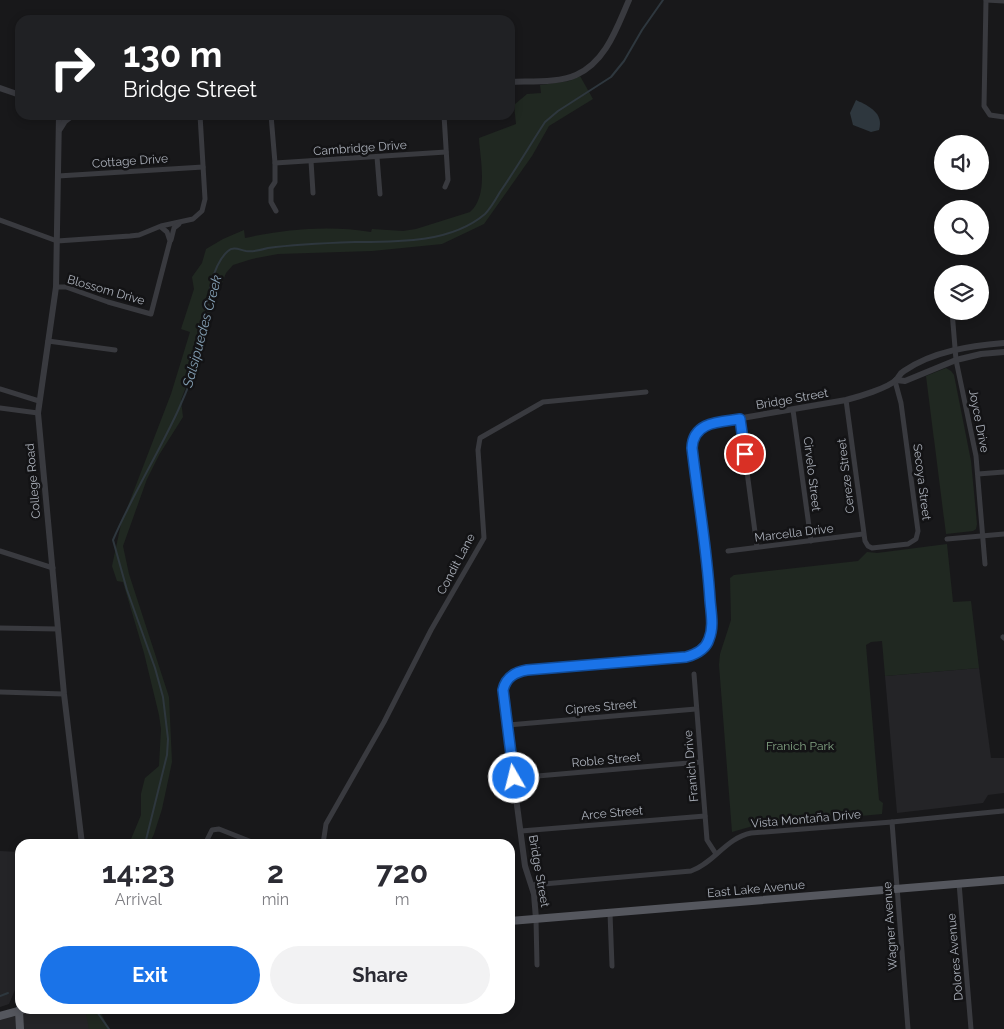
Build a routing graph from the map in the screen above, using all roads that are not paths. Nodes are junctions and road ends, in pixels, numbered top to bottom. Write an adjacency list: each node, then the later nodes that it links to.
1 (629, 0): 4 (street)
2 (986, 0): 3 (street); 7 (street)
3 (1004, 1)
4 (515, 82)
5 (0, 88): 6 (street)
6 (15, 93)
7 (1004, 117)
8 (59, 120): 13 (street, College Road)
9 (66, 120): 13 (street)
10 (200, 120): 18 (street)
11 (271, 120): 17 (street)
12 (444, 120): 14 (street)
13 (60, 130): 19 (street, College Road)
14 (446, 152): 15 (street, Cambridge Drive); 20 (street)
15 (377, 157): 16 (street, Cambridge Drive); 22 (street)
16 (311, 161): 17 (street, Cambridge Drive); 21 (street)
17 (275, 163): 23 (street)
18 (204, 167): 19 (street, Cottage Drive); 25 (street)
19 (58, 176): 27 (street, College Road)
20 (445, 187)
21 (313, 193)
22 (380, 194)
23 (276, 211)
24 (0, 220): 27 (street)
25 (180, 223): 26 (street); 28 (street)
26 (160, 226): 27 (street); 28 (street)
27 (57, 241): 29 (street, College Road)
28 (169, 246): 29 (street, Blossom Drive)
29 (56, 287): 31 (street, College Road)
30 (953, 320): 34 (street, Joyce Drive)
31 (48, 341): 33 (street); 41 (street, College Road)
32 (1004, 343): 34 (street, Bridge Street)
33 (115, 350)
34 (955, 350): 36 (street, Joyce Drive); 37 (street, Bridge Street)
35 (1004, 352): 36 (street, Bridge Street)
36 (956, 360): 37 (street, Bridge Street); 47 (street, Joyce Drive)
37 (895, 381): 40 (street, Bridge Street); 53 (street, Secoya Street)
38 (0, 388): 41 (street)
39 (646, 392): 75 (street, Condit Lane)
40 (846, 400): 43 (street, Bridge Street); 48 (street, Cereze Street)
41 (39, 401): 44 (street, College Road)
42 (0, 408): 44 (street)
43 (794, 410): 45 (street, Bridge Street); 52 (street, Cirvelo Street)
44 (38, 413): 58 (street, College Road)
45 (740, 419): 54 (street); 65 (street, Bridge Street)
46 (1004, 472): 47 (street)
47 (978, 474): 50 (street, Joyce Drive)
48 (863, 534): 52 (street, Marcella Drive); 53 (street, Cereze Street)
49 (1004, 534): 50 (street)
50 (982, 535): 51 (street); 57 (street, Joyce Drive)
51 (948, 539)
52 (811, 541): 54 (street, Marcella Drive)
53 (870, 547)
54 (757, 548): 56 (street, Marcella Drive)
55 (0, 550): 58 (street)
56 (728, 551)
57 (985, 564)
58 (53, 568): 60 (street, College Road)
59 (0, 628): 60 (street)
60 (58, 628): 63 (street, College Road)
61 (694, 674): 64 (street, Franich Drive)
62 (0, 692): 63 (street)
63 (64, 694): 72 (street, College Road)
64 (696, 709): 65 (street, Cipres Street); 66 (street, Franich Drive)
65 (507, 725): 67 (street, Bridge Street)
66 (700, 762): 67 (street, Roble Street); 69 (street, Franich Drive)
67 (514, 778): 71 (street, Bridge Street)
68 (1003, 810): 70 (street, Vista Montaña Drive)
69 (705, 816): 71 (street, Arce Street); 76 (street, Franich Drive)
70 (892, 822): 76 (street, Vista Montaña Drive); 80 (street, Wagner Avenue)
71 (521, 831): 79 (street, Bridge Street)
72 (81, 839)
73 (208, 839): 74 (street)
74 (244, 839)
75 (324, 839)
76 (716, 854): 79 (street, Vista Montaña Drive)
77 (1004, 880): 78 (main road, East Lake Avenue)
78 (959, 883): 80 (main road, East Lake Avenue); 91 (street, Dolores Avenue)
79 (532, 885): 82 (street, Bridge Street)
80 (897, 888): 81 (main road, East Lake Avenue); 90 (street, Wagner Avenue)
81 (610, 913): 82 (main road, East Lake Avenue); 85 (street)
82 (536, 919): 83 (main road, East Lake Avenue); 84 (street)
83 (515, 921)
84 (537, 965)
85 (612, 966)
86 (15, 1012): 88 (main road)
87 (22, 1014): 89 (main road)
88 (0, 1016)
89 (20, 1029)
90 (908, 1029)
91 (971, 1029)

